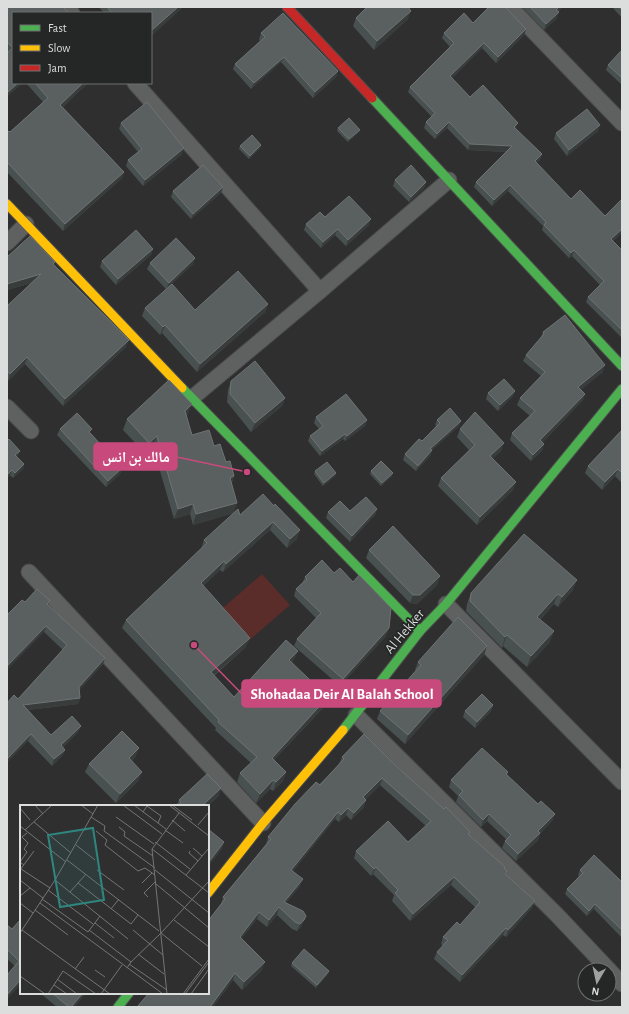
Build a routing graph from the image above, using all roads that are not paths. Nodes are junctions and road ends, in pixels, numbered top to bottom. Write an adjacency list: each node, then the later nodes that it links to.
1 (287, 7): 5 (street)
2 (510, 7): 4 (street)
3 (136, 84): 9 (street)
4 (622, 123)
5 (449, 180): 9 (street); 10 (street)
6 (7, 204): 7 (street)
7 (26, 224): 8 (street); 12 (street)
8 (7, 243)
9 (320, 291): 12 (street)
10 (622, 366)
11 (622, 389): 16 (street, Al Hekker)
12 (192, 398): 17 (street)
13 (7, 407): 14 (street)
14 (31, 431)
15 (29, 572): 20 (street)
16 (446, 604): 17 (street, Al Hekker); 19 (street)
17 (420, 631): 18 (street, Al Hekker)
18 (356, 715): 20 (street, Al Hekker); 22 (street)
19 (622, 782)
20 (263, 823): 21 (street, Al Hekker)
21 (209, 891)
22 (601, 962)
23 (128, 994): 24 (street)
24 (118, 1007)

